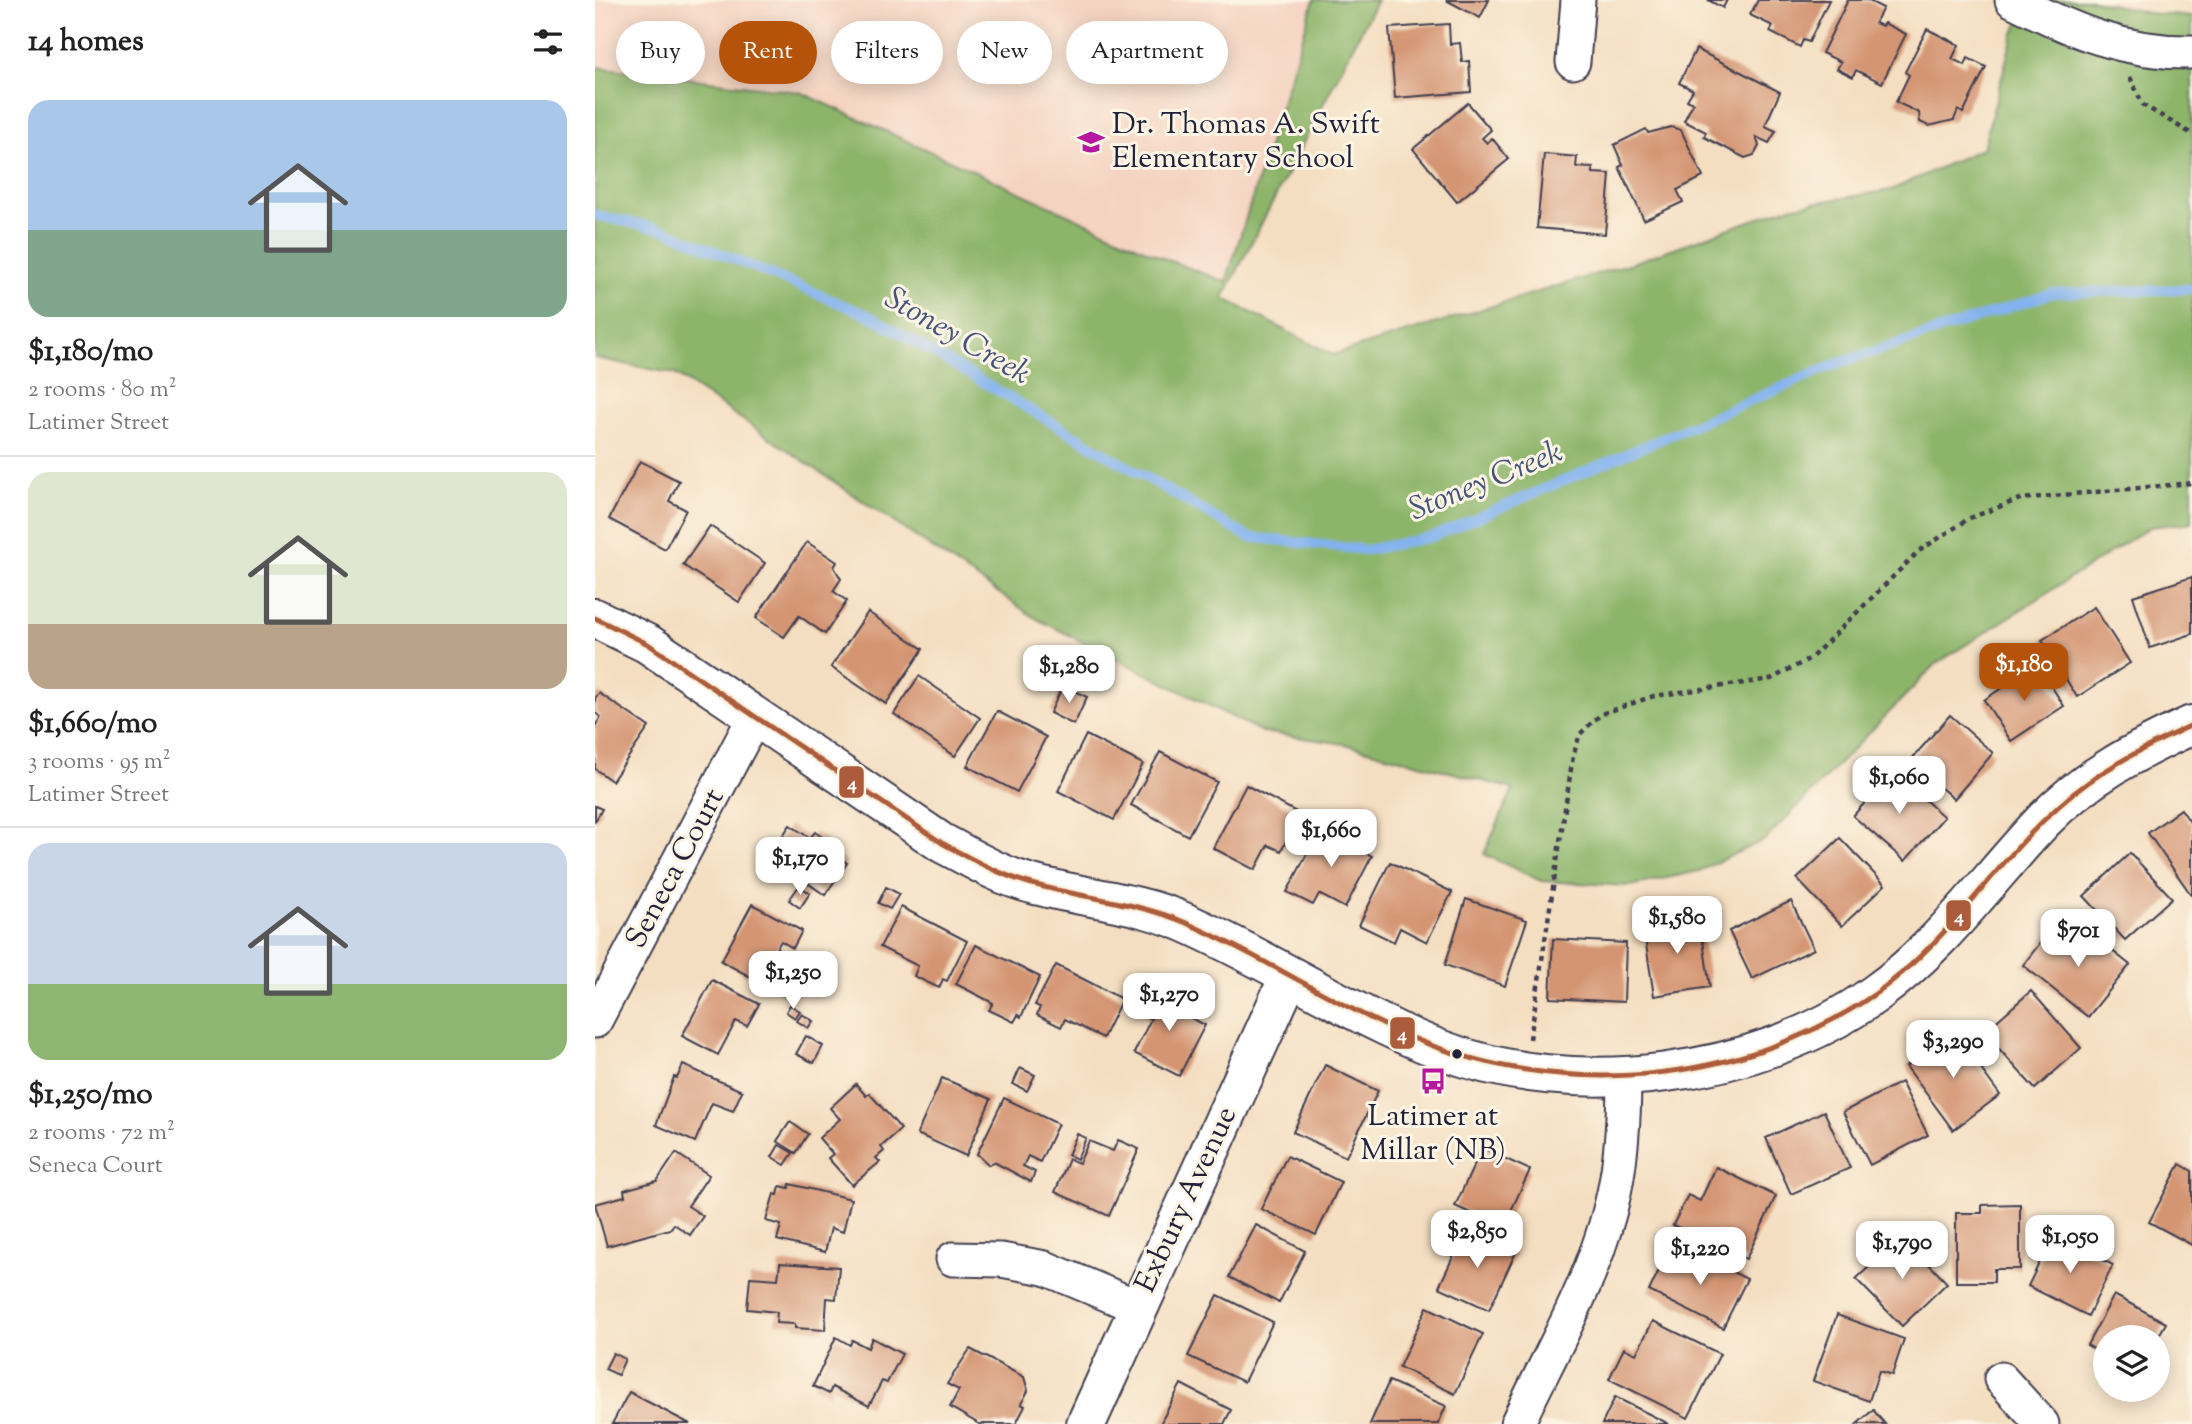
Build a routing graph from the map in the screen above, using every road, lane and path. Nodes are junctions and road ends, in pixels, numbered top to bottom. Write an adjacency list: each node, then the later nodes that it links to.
1 (1578, 0): 5 (street)
2 (2012, 0): 3 (street)
3 (2121, 46): 4 (street); 6 (path)
4 (2192, 52)
5 (1573, 62)
6 (2192, 134)
7 (2192, 484): 13 (path)
8 (595, 618): 9 (street)
9 (755, 716): 11 (street); 12 (street, Seneca Court)
10 (2192, 726): 14 (street)
11 (1289, 977): 13 (street); 16 (street, Exbury Avenue)
12 (595, 1021)
13 (1528, 1070): 14 (street)
14 (1624, 1076): 19 (street)
15 (953, 1259): 16 (street)
16 (1138, 1307): 18 (street, Exbury Avenue)
17 (2001, 1379): 20 (street)
18 (1086, 1424)
19 (1517, 1424)
20 (2042, 1424)

